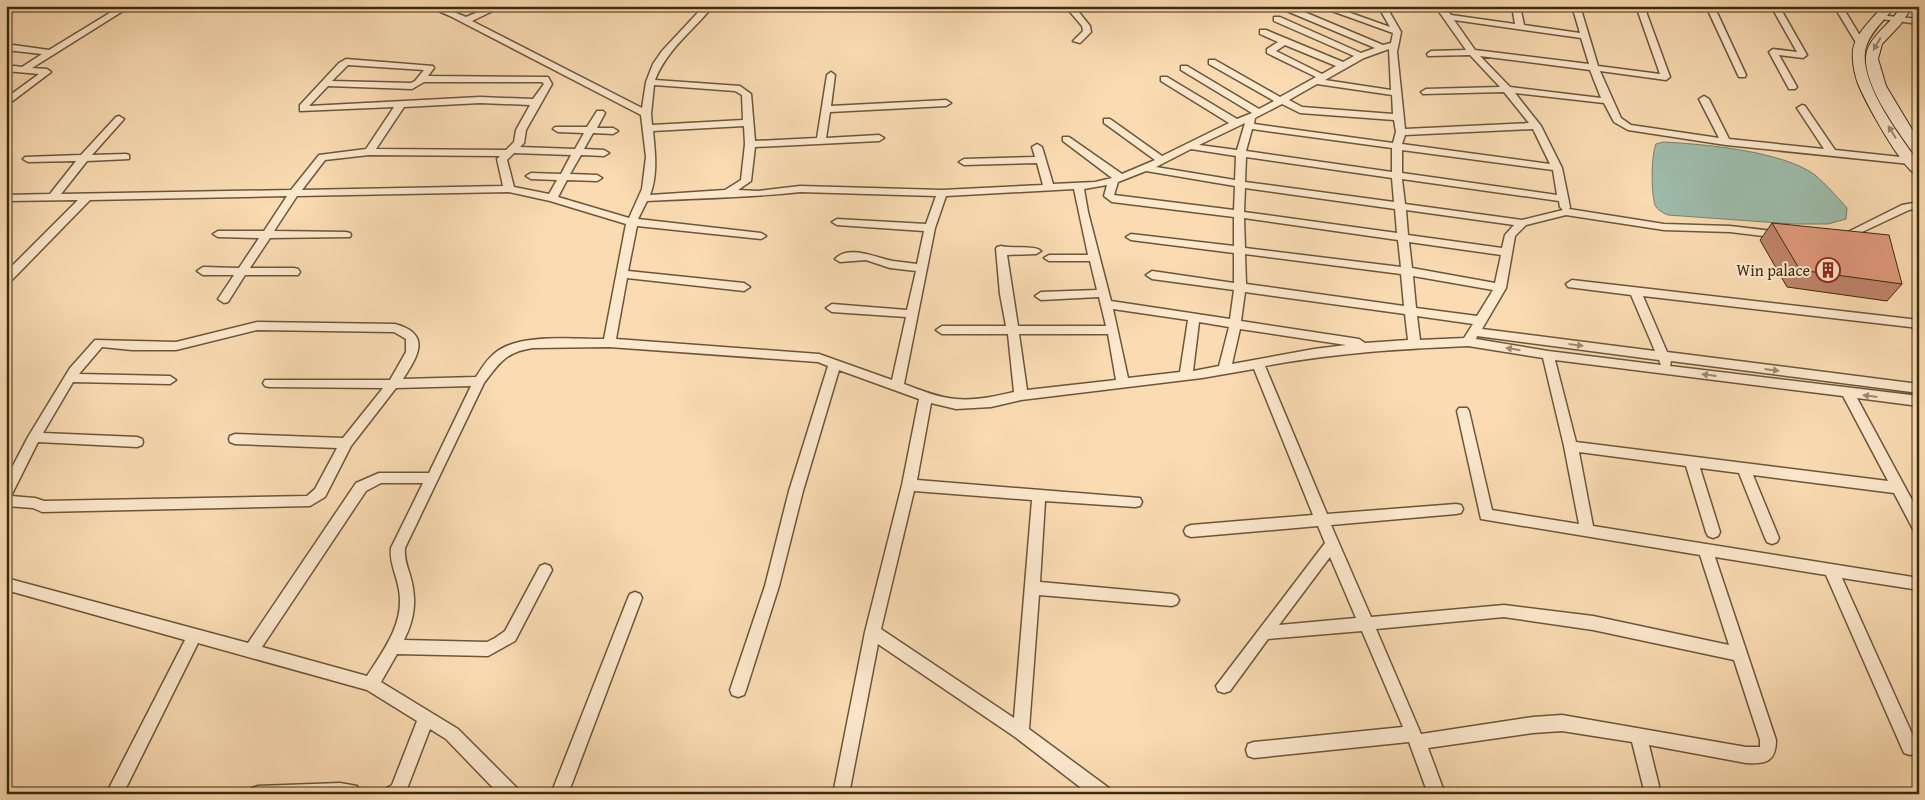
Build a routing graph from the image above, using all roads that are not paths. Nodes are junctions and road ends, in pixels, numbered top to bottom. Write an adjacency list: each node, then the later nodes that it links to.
1 (21, 6): 19 (street)
2 (127, 6): 35 (street)
3 (431, 6): 22 (street)
4 (499, 6): 22 (street)
5 (709, 6): 49 (street)
6 (1069, 6): 28 (street)
7 (1322, 6): 26 (street)
8 (1382, 6): 26 (street)
9 (1516, 6): 24 (street)
10 (1576, 6): 27 (street)
11 (1640, 6): 43 (street)
12 (1710, 6): 45 (street)
13 (1775, 6): 51 (street)
14 (1838, 6): 31 (street)
15 (1907, 6): 21 (main road)
16 (1285, 7): 33 (street)
17 (1444, 10): 24 (street); 34 (street)
18 (1885, 11): 21 (street); 31 (main road)
19 (6, 12)
20 (1277, 19): 37 (street)
21 (1899, 20): 23 (street); 94 (main road, one-way to 94)
22 (465, 21): 67 (street)
23 (1919, 22)
24 (1520, 27): 27 (street)
25 (1262, 32): 29 (street)
26 (1397, 32): 30 (street)
27 (1585, 36): 43 (street)
28 (1077, 41)
29 (1285, 41): 39 (street); 48 (street)
30 (1395, 44): 33 (street); 55 (street)
31 (1861, 44): 94 (main road, one-way to 31)
32 (6, 47): 35 (street)
33 (1382, 48): 37 (street)
34 (1472, 52): 36 (street); 43 (street); 52 (street)
35 (52, 53): 41 (street)
36 (1431, 54)
37 (1361, 56): 39 (street)
38 (1212, 62): 58 (street)
39 (1344, 66): 48 (street)
40 (6, 68): 41 (street)
41 (26, 68): 56 (street)
42 (1184, 68): 69 (street)
43 (1594, 68): 59 (street)
44 (831, 75): 65 (street)
45 (1742, 75)
46 (421, 79): 50 (street); 50 (street); 60 (street)
47 (1164, 79): 72 (street)
48 (1319, 79): 55 (street); 58 (street)
49 (650, 82): 67 (street); 73 (street)
50 (325, 83): 63 (street)
51 (1792, 87)
52 (1507, 89): 53 (street); 59 (street); 74 (street)
53 (1426, 92)
54 (6, 93): 56 (street)
55 (1395, 93): 68 (street)
56 (20, 94): 61 (street)
57 (1704, 99): 83 (street)
58 (1281, 100): 68 (street); 69 (street)
59 (1607, 101): 83 (street)
60 (536, 102): 63 (street); 89 (street)
61 (6, 103)
62 (946, 103): 65 (street)
63 (400, 105): 88 (street)
64 (1802, 108): 92 (street)
65 (826, 109): 82 (street)
66 (600, 113): 77 (street)
67 (646, 114): 75 (street)
68 (1398, 117): 79 (street)
69 (1253, 118): 72 (street); 86 (street); 91 (street)
70 (119, 119): 96 (street)
71 (1107, 121): 99 (street)
72 (1236, 122): 85 (street)
73 (749, 123): 75 (street); 84 (street)
74 (1536, 126): 79 (street); 102 (street)
75 (647, 128): 120 (street)
76 (558, 129): 77 (street)
77 (590, 130): 78 (street); 90 (street)
78 (613, 131)
79 (1401, 132): 86 (street)
80 (879, 138): 82 (street)
81 (1066, 138): 108 (street)
82 (821, 141): 84 (street)
83 (1726, 142): 92 (street)
84 (750, 144): 113 (street)
85 (1188, 146): 91 (street); 99 (street)
86 (1397, 146): 102 (street); 105 (street)
87 (1037, 147): 98 (street)
88 (369, 152): 89 (street); 114 (street)
89 (509, 152): 90 (street); 112 (street)
90 (577, 152): 93 (street); 106 (street)
91 (1241, 153): 105 (street); 109 (street)
92 (1832, 153): 94 (street)
93 (604, 154)
94 (1914, 156): 103 (main road)
95 (126, 157): 96 (street)
96 (84, 158): 97 (street); 118 (street)
97 (28, 159)
98 (1041, 160): 100 (street); 111 (street)
99 (1161, 160): 101 (street)
100 (964, 162)
101 (1144, 168): 108 (street); 109 (street)
102 (1557, 168): 121 (street)
103 (1919, 172)
104 (531, 176): 106 (street)
105 (1397, 176): 121 (street); 123 (street)
106 (564, 177): 107 (street); 119 (street)
107 (597, 178)
108 (1117, 179): 110 (street); 125 (street)
109 (1240, 184): 123 (street); 125 (street)
110 (1079, 186): 111 (street); 142 (street)
111 (1049, 187): 115 (street)
112 (509, 189): 114 (street); 119 (street)
113 (728, 192): 115 (street); 120 (street)
114 (294, 193): 116 (street); 131 (street)
115 (942, 193): 129 (street)
116 (86, 197): 118 (street); 151 (street)
117 (6, 198): 118 (street)
118 (52, 198)
119 (552, 198): 126 (street)
120 (643, 198): 126 (street)
121 (1563, 199): 124 (street)
122 (1919, 205): 137 (street)
123 (1400, 206): 128 (street); 135 (street)
124 (1566, 212): 128 (street); 136 (street)
125 (1238, 214): 135 (street); 139 (street)
126 (632, 222): 133 (street); 149 (street)
127 (838, 222): 129 (street)
128 (1522, 223): 140 (street)
129 (930, 228): 144 (street)
130 (218, 234): 131 (street)
131 (267, 234): 132 (street); 147 (street)
132 (346, 235)
133 (762, 236)
134 (1131, 237): 139 (street)
135 (1404, 237): 140 (street); 146 (street)
136 (1796, 237)
137 (1824, 238)
138 (1036, 251): 168 (street)
139 (1240, 251): 146 (street); 154 (street)
140 (1506, 252): 155 (street)
141 (1049, 258): 142 (street)
142 (1095, 258): 159 (street)
143 (840, 259): 144 (street)
144 (922, 268): 162 (street)
145 (203, 271): 147 (street)
146 (1407, 271): 155 (street); 161 (street)
147 (242, 272): 148 (street); 158 (street)
148 (294, 272)
149 (622, 274): 153 (street); 172 (street)
150 (1152, 275): 154 (street)
151 (6, 279)
152 (1572, 284): 156 (street)
153 (744, 287)
154 (1240, 287): 161 (street); 166 (street)
155 (1500, 288): 164 (street)
156 (1635, 291): 165 (street); 176 (street)
157 (1041, 296): 159 (street)
158 (224, 299)
159 (1105, 299): 163 (street); 169 (street)
160 (832, 308): 162 (street)
161 (1411, 312): 164 (street); 173 (street)
162 (912, 314): 188 (street)
163 (1194, 318): 166 (street); 181 (street)
164 (1482, 320): 170 (street)
165 (1919, 324)
166 (1235, 325): 174 (street); 179 (street)
167 (942, 330): 168 (street)
168 (1013, 330): 169 (street); 191 (street)
169 (1113, 330): 186 (street)
170 (1475, 332): 171 (street); 176 (street, one-way to 176)
171 (1468, 342): 173 (street); 175 (street, one-way to 171)
172 (609, 343): 178 (street); 184 (street)
173 (1414, 344): 174 (street)
174 (1376, 346): 177 (street)
175 (1548, 355): 180 (street); 199 (street)
176 (1664, 356): 180 (street); 189 (street, one-way to 189)
177 (1258, 363): 179 (street); 210 (street)
178 (835, 364): 188 (street); 234 (street)
179 (1225, 368): 181 (street)
180 (1669, 370): 190 (street, one-way to 180)
181 (1186, 376): 186 (street)
182 (70, 378): 183 (street); 187 (street); 195 (street)
183 (170, 380)
184 (478, 382): 187 (street); 202 (street)
185 (269, 383): 187 (street)
186 (1122, 383): 191 (street)
187 (394, 384): 198 (street)
188 (897, 387): 192 (street)
189 (1919, 389)
190 (1848, 393): 193 (street, one-way to 190); 204 (street)
191 (1021, 395): 192 (street)
192 (926, 397): 203 (street)
193 (1919, 401)
194 (1463, 411): 213 (street)
195 (34, 437): 197 (street); 205 (street)
196 (235, 439): 198 (street)
197 (137, 442)
198 (346, 442): 207 (street)
199 (1571, 446): 200 (street); 213 (street)
200 (1691, 461): 201 (street); 214 (street)
201 (1744, 468): 204 (street); 215 (street)
202 (432, 478): 229 (street); 230 (street)
203 (909, 485): 206 (street); 226 (street)
204 (1898, 488): 211 (street)
205 (6, 493)
206 (1039, 494): 208 (street); 222 (street)
207 (6, 501)
208 (1135, 502)
209 (1456, 509): 210 (street)
210 (1324, 520): 212 (street); 216 (street)
211 (1919, 527)
212 (1191, 531)
213 (1587, 532): 217 (street)
214 (1713, 532)
215 (1772, 538)
216 (1332, 544): 225 (street); 227 (street)
217 (1705, 550): 219 (street); 231 (street)
218 (545, 570): 229 (street)
219 (1832, 570): 221 (street); 239 (street)
220 (6, 584): 228 (street)
221 (1919, 584)
222 (1032, 588): 224 (street); 236 (street)
223 (635, 598): 246 (street)
224 (1172, 600)
225 (1366, 624): 227 (street); 231 (street); 238 (street)
226 (873, 632): 236 (street); 247 (street)
227 (1265, 633): 233 (street)
228 (195, 635): 230 (street); 241 (street)
229 (393, 647): 232 (street)
230 (251, 651): 232 (street)
231 (1738, 654): 237 (street)
232 (371, 684): 235 (street)
233 (1224, 686)
234 (738, 690)
235 (426, 718): 244 (street); 245 (street)
236 (1021, 732): 248 (street)
237 (1639, 735): 238 (street); 250 (street)
238 (1415, 738): 240 (street); 249 (street)
239 (1910, 747)
240 (1254, 750)
241 (114, 794)
242 (258, 794): 243 (street)
243 (352, 794)
244 (393, 794)
245 (511, 794)
246 (559, 794)
247 (841, 794)
248 (1104, 794)
249 (1437, 794)
250 (1653, 794)

